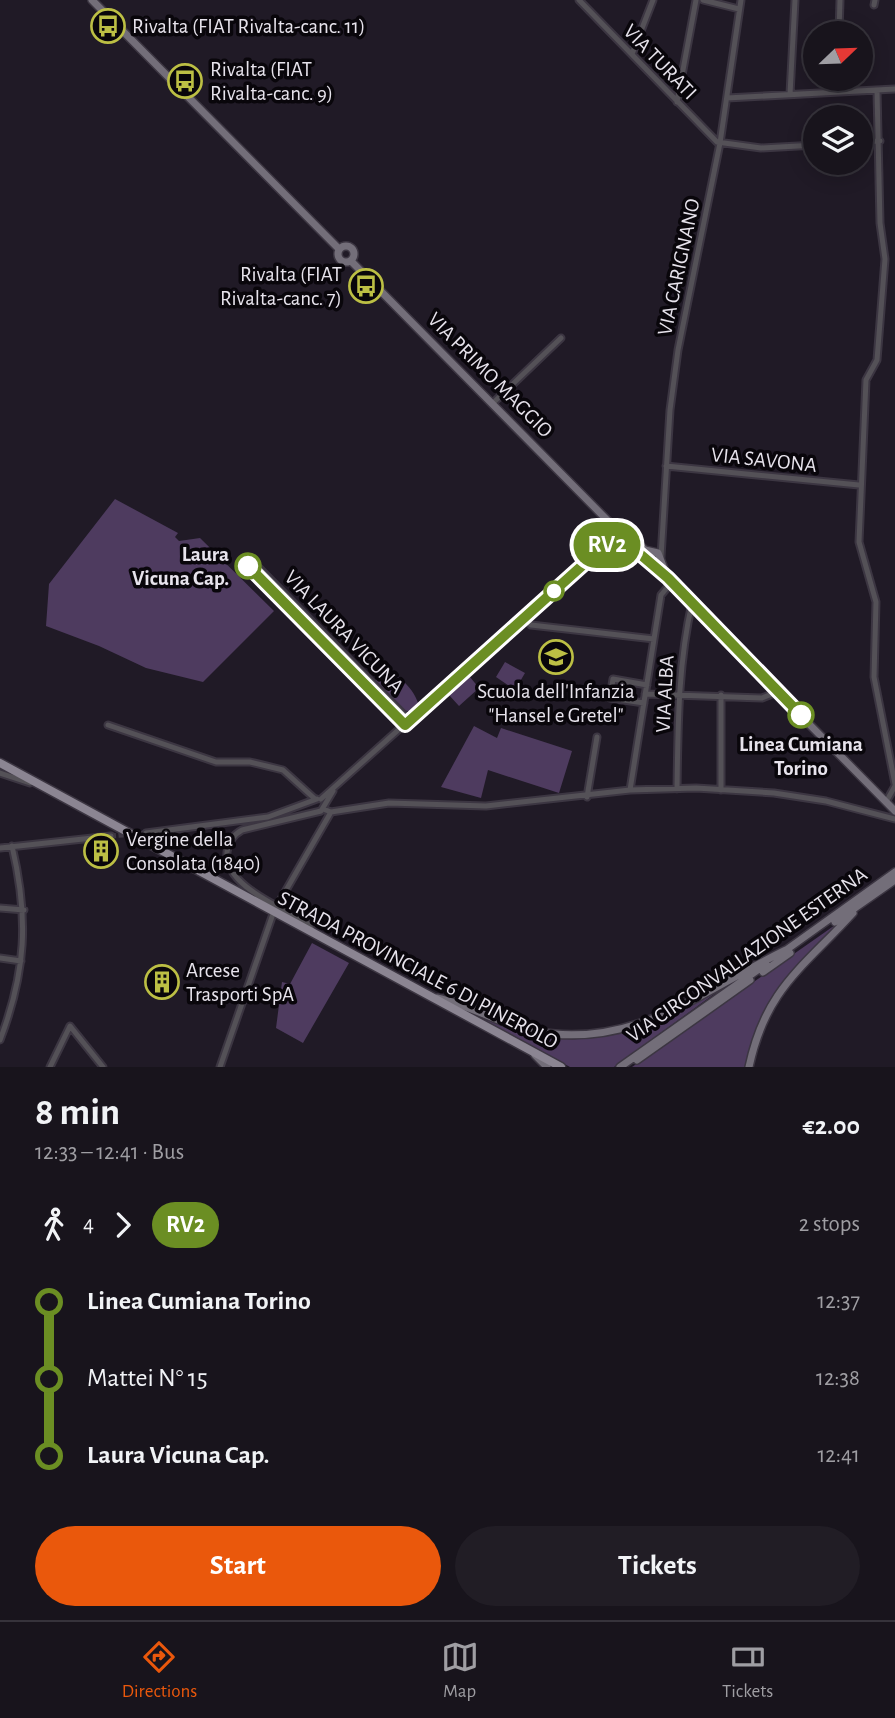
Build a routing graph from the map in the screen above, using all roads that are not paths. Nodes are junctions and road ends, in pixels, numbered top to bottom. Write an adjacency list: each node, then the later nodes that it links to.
1 (92, 0): 22 (main road)
2 (579, 0): 11 (street, VIA TURATI)
3 (653, 0): 11 (street)
4 (695, 0): 17 (street)
5 (703, 0): 9 (street)
6 (741, 0): 9 (street, VIA CARIGNANO)
7 (796, 0): 15 (street)
8 (840, 0): 10 (street)
9 (739, 9): 16 (street, VIA CARIGNANO)
10 (839, 21)
11 (632, 54): 17 (street, VIA TURATI)
12 (895, 89): 13 (street)
13 (877, 91): 14 (street); 19 (street)
14 (837, 92): 15 (street)
15 (790, 94): 16 (street)
16 (727, 98): 20 (street, VIA CARIGNANO)
17 (677, 102): 20 (street, VIA TURATI)
18 (873, 141): 19 (street)
19 (880, 141): 27 (street)
20 (720, 144): 21 (street); 26 (street, VIA CARIGNANO)
21 (803, 146)
22 (340, 249): 23 (main road); 23 (main road)
23 (351, 261): 25 (main road, VIA PRIMO MAGGIO)
24 (561, 338): 25 (street)
25 (493, 403): 28 (main road, VIA PRIMO MAGGIO)
26 (666, 466): 27 (street, VIA SAVONA); 29 (street, VIA CARIGNANO)
27 (859, 485): 50 (street)
28 (614, 538): 30 (main road, VIA PRIMO MAGGIO); 32 (main road, VIA PRIMO MAGGIO); 37 (street)
29 (662, 542): 30 (street); 31 (street, VIA CARIGNANO)
30 (652, 552): 31 (main road, VIA PRIMO MAGGIO); 32 (main road)
31 (661, 559): 32 (main road); 35 (main road, VIA PRIMO MAGGIO)
32 (650, 562): 35 (main road, VIA PRIMO MAGGIO)
33 (246, 563): 45 (street, VIA LAURA VICUNA)
34 (256, 565): 45 (street, VIA LAURA VICUNA)
35 (670, 580): 36 (main road, VIA PRIMO MAGGIO); 38 (street)
36 (692, 603): 40 (main road, VIA PRIMO MAGGIO); 42 (street, VIA ALBA)
37 (524, 618): 38 (street); 45 (street)
38 (654, 639): 39 (street)
39 (647, 685): 41 (street); 44 (street)
40 (778, 691): 43 (street); 56 (main road, VIA PRIMO MAGGIO)
41 (645, 694): 42 (street); 44 (street)
42 (679, 695): 43 (street); 52 (street, VIA ALBA)
43 (721, 695): 54 (street)
44 (644, 703): 53 (street)
45 (407, 723): 57 (street)
46 (108, 725): 57 (street)
47 (597, 737): 55 (street)
48 (0, 763): 51 (main road, STRADA PROVINCIALE 6 DI PINEROLO)
49 (0, 774): 51 (street)
50 (895, 785): 56 (street)
51 (42, 786): 68 (main road, STRADA PROVINCIALE 6 DI PINEROLO)
52 (677, 789): 53 (street); 54 (street)
53 (630, 790): 55 (street)
54 (721, 790): 60 (street)
55 (587, 797): 58 (street)
56 (886, 802): 59 (main road, VIA PRIMO MAGGIO)
57 (318, 805): 58 (street); 61 (street); 68 (street)
58 (333, 811): 68 (street)
59 (895, 811)
60 (895, 818)
61 (146, 833)
62 (111, 836): 63 (street)
63 (12, 846): 64 (street); 70 (street)
64 (0, 848)
65 (895, 872): 67 (main road, VIA CIRCONVALLAZIONE ESTERNA)
66 (895, 880): 67 (main road, VIA CIRCONVALLAZIONE ESTERNA)
67 (859, 902): 71 (main road, VIA CIRCONVALLAZIONE ESTERNA); 83 (main road, VIA CIRCONVALLAZIONE ESTERNA); 84 (main road)
68 (276, 907): 74 (main road, STRADA PROVINCIALE 6 DI PINEROLO); 79 (street)
69 (0, 908): 70 (street)
70 (24, 910): 73 (street)
71 (786, 950): 74 (main road); 82 (main road, VIA CIRCONVALLAZIONE ESTERNA)
72 (0, 958): 73 (street)
73 (21, 961): 75 (street)
74 (430, 996): 76 (main road, STRADA PROVINCIALE 6 DI PINEROLO)
75 (0, 1040)
76 (533, 1051): 80 (main road); 81 (main road, STRADA PROVINCIALE 6 DI PINEROLO)
77 (50, 1067): 78 (street)
78 (103, 1067)
79 (220, 1067)
80 (547, 1067)
81 (561, 1067)
82 (620, 1067)
83 (628, 1067)
84 (749, 1067)

